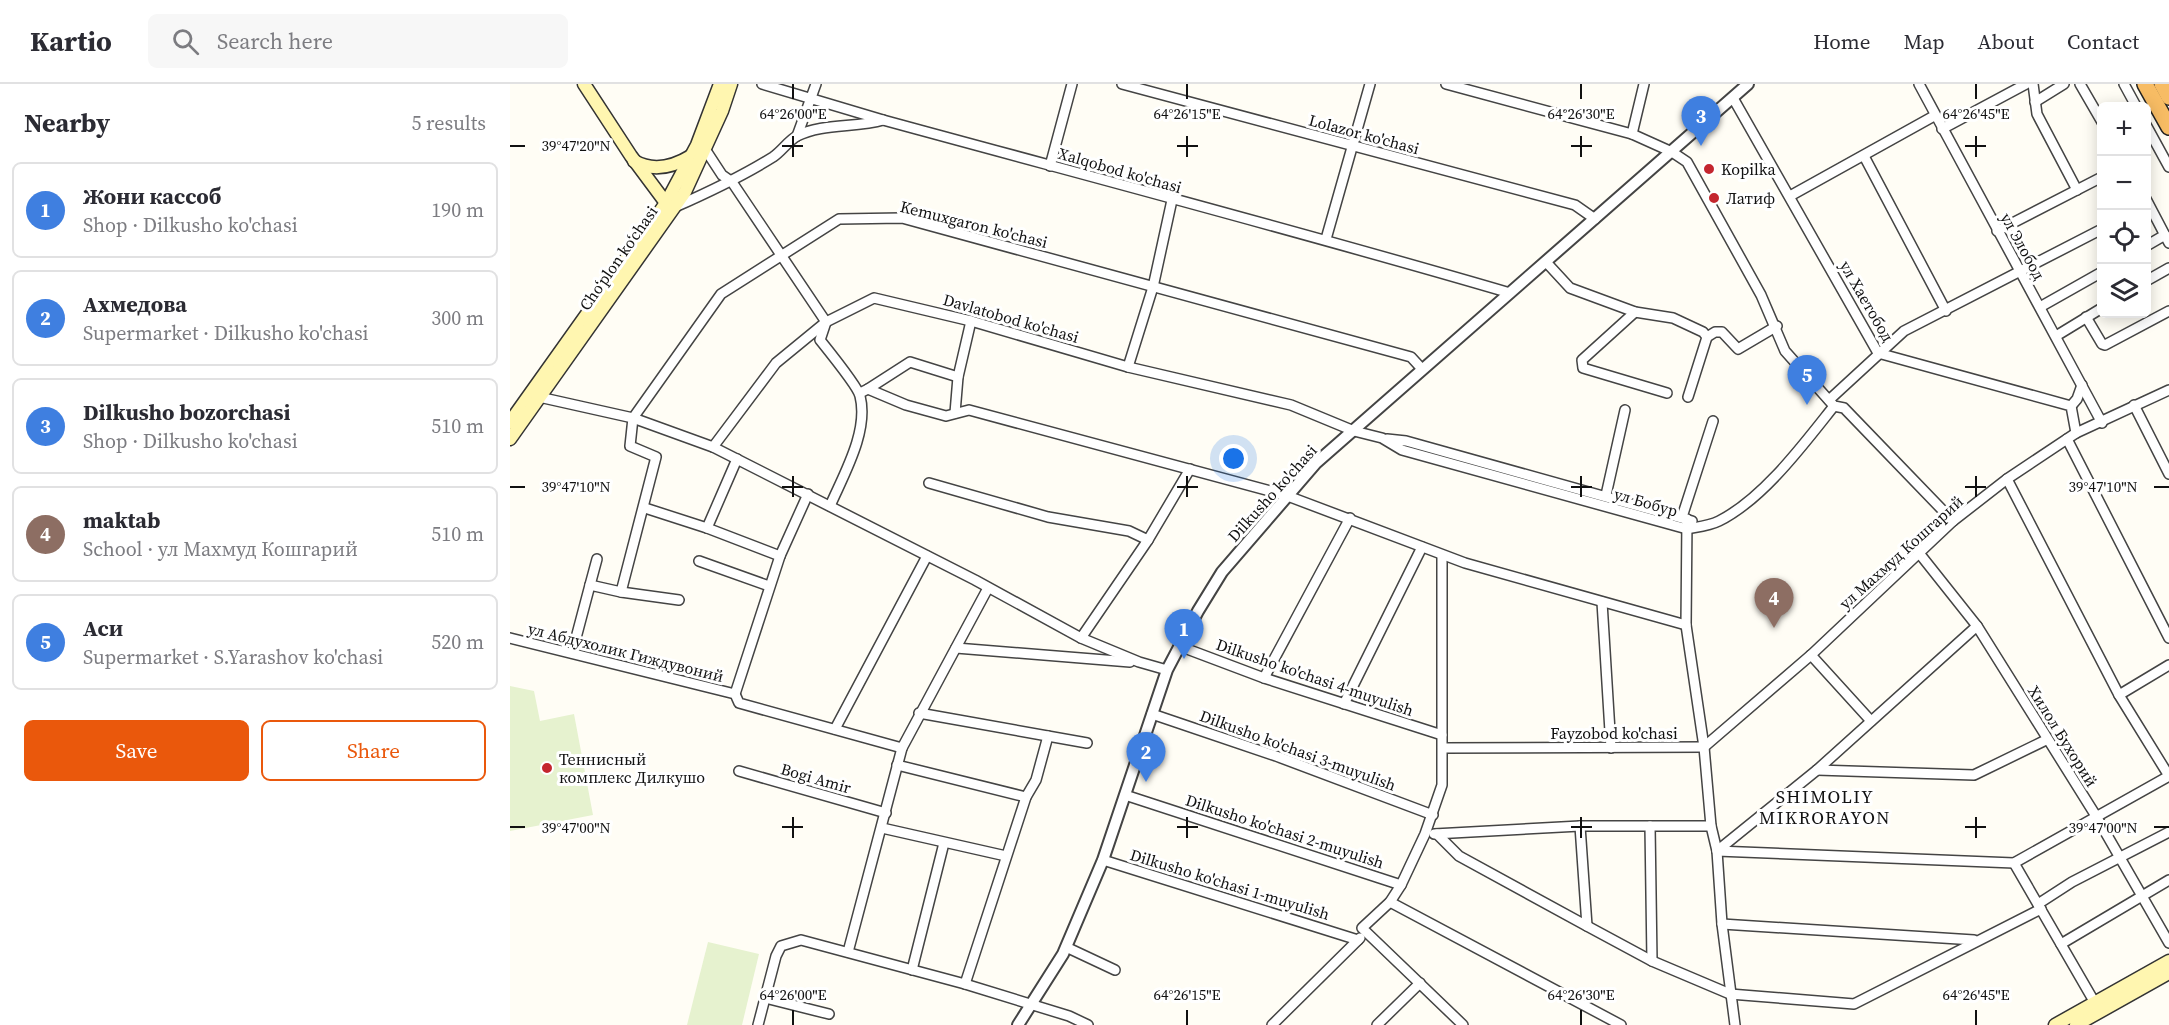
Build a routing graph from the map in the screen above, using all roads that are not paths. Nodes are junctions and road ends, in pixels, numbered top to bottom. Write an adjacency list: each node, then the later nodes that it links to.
1 (584, 84): 38 (main road)
2 (720, 84): 36 (main road, Choʻplon koʻchasi)
3 (731, 84): 34 (main road, Choʻplon koʻchasi)
4 (762, 84): 21 (street)
5 (816, 84): 21 (street)
6 (1072, 84): 39 (street)
7 (1122, 84): 33 (street, Lolazor ko'chasi)
8 (1370, 84): 33 (street)
9 (1446, 84): 31 (street)
10 (1644, 84): 31 (street)
11 (1748, 84): 22 (street, Dilkusho ko'chasi)
12 (1919, 84): 26 (street, ул Элобод)
13 (2026, 84): 29 (street)
14 (2033, 84): 23 (street)
15 (2064, 84): 23 (street)
16 (2080, 84): 25 (street)
17 (2124, 84): 24 (street)
18 (2145, 84): 28 (highway)
19 (2162, 84): 20 (highway)
20 (2169, 97)
21 (811, 98): 27 (street); 32 (street)
22 (1733, 98): 35 (street, Dilkusho ko'chasi); 44 (street, ул Хаетобод)
23 (2035, 102): 43 (street)
24 (2134, 102)
25 (2097, 113)
26 (1934, 116): 29 (street, ул Элобод); 37 (street)
27 (883, 120): 32 (street, Xalqobod ko'chasi); 39 (street, Xalqobod ko'chasi)
28 (2169, 127)
29 (1942, 129): 49 (street, ул Элобод)
30 (2151, 134): 40 (street)
31 (1632, 135): 35 (street)
32 (797, 136): 42 (street, Xalqobod ko'chasi)
33 (1352, 146): 48 (street, Lolazor ko'chasi); 51 (street)
34 (705, 149): 42 (street); 46 (main road, Choʻplon koʻchasi)
35 (1672, 152): 48 (street, Dilkusho ko'chasi); 70 (street)
36 (692, 155): 38 (main road); 46 (main road, Choʻplon koʻchasi)
37 (1864, 156): 44 (street); 63 (street)
38 (633, 160): 46 (main road)
39 (1050, 166): 45 (street, Xalqobod ko'chasi)
40 (2169, 167)
41 (2097, 180): 43 (street)
42 (732, 182): 46 (street, Xalqobod ko'chasi); 54 (street)
43 (2077, 190): 49 (street)
44 (1790, 196): 73 (street, ул Хаетобод)
45 (1172, 200): 51 (street, Xalqobod ko'chasi); 60 (street)
46 (670, 205): 82 (main road, Choʻplon koʻchasi); 90 (main road, Choʻplon koʻchasi)
47 (2151, 210): 52 (street)
48 (1595, 219): 55 (street, Dilkusho ko'chasi)
49 (1997, 231): 57 (street, ул Элобод)
50 (2097, 231): 57 (street)
51 (1326, 239): 61 (street, Xalqobod ko'chasi)
52 (2167, 239): 53 (street)
53 (2151, 244)
54 (780, 256): 60 (street, Kemuxgaron ko'chasi); 69 (street); 88 (street, Kemuxgaron ko'chasi)
55 (1546, 262): 61 (street, Dilkusho ko'chasi); 66 (street)
56 (2169, 268): 59 (street)
57 (2019, 270): 62 (street, ул Элобод); 63 (street)
58 (2097, 275): 62 (street)
59 (2151, 278)
60 (1154, 287): 74 (street); 75 (street, Kemuxgaron ko'chasi)
61 (1510, 293): 75 (street, Dilkusho ko'chasi)
62 (2040, 307): 71 (street, ул Элобод)
63 (1946, 310): 73 (street)
64 (2097, 311): 67 (street)
65 (2169, 311): 67 (street)
66 (1635, 312): 72 (street); 80 (street)
67 (2086, 317): 71 (street)
68 (971, 321): 69 (street, Davlatobod ko'chasi); 74 (street, Davlatobod ko'chasi); 76 (street)
69 (826, 322): 79 (street); 96 (street, Davlatobod ko'chasi)
70 (1776, 326): 72 (street); 83 (street)
71 (2056, 336): 77 (street, ул Элобод)
72 (1707, 337): 81 (street)
73 (1878, 353): 83 (street); 85 (street, ул Хаетобод)
74 (1128, 367): 92 (street, Davlatobod ko'chasi)
75 (1422, 369): 92 (street, Dilkusho ko'chasi)
76 (958, 377): 79 (street); 87 (street)
77 (2082, 385): 85 (street); 91 (street, ул Элобод)
78 (2169, 390): 84 (street, ул Махмуд Кошгарий)
79 (864, 391): 87 (street); 105 (street)
80 (1667, 393)
81 (1689, 397)
82 (539, 398): 88 (street); 95 (main road, Choʻplon koʻchasi)
83 (1831, 403): 109 (street); 110 (street)
84 (2134, 405): 91 (street, ул Махмуд Кошгарий); 99 (street)
85 (2071, 406): 93 (street)
86 (1625, 410): 104 (street)
87 (955, 413): 98 (street)
88 (633, 418): 96 (street); 106 (street)
89 (1713, 421): 108 (street)
90 (510, 422)
91 (2102, 423): 93 (street, ул Махмуд Кошгарий)
92 (1354, 431): 94 (street, ул Бобур); 103 (street, Dilkusho ko'chasi)
93 (2072, 436): 100 (street, ул Махмуд Кошгарий); 131 (street)
94 (1382, 438): 104 (street); 112 (street, ул Бобур)
95 (510, 439)
96 (713, 447): 97 (street)
97 (737, 459): 102 (street); 111 (street)
98 (1190, 469): 103 (street); 113 (street)
99 (2169, 474)
100 (2007, 479): 109 (street, ул Махмуд Кошгарий); 141 (street)
101 (928, 483): 113 (street)
102 (808, 494): 105 (street); 117 (street)
103 (1285, 495): 107 (street); 132 (street, Dilkusho ko'chasi)
104 (1606, 495): 108 (street)
105 (830, 506): 118 (street)
106 (645, 508): 111 (street); 124 (street)
107 (1350, 518): 114 (street); 139 (street)
108 (1685, 518): 110 (street); 112 (street)
109 (1953, 522): 115 (street, ул Махмуд Кошгарий)
110 (1702, 526): 112 (street)
111 (707, 528): 117 (street)
112 (1687, 529): 127 (street, ул Бобур)
113 (1148, 540): 130 (street)
114 (1422, 547): 116 (street); 142 (street)
115 (1918, 553): 128 (street, Хилол Бухорий); 135 (street, ул Махмуд Кошгарий)
116 (1442, 555): 126 (street); 147 (street)
117 (780, 556): 122 (street)
118 (927, 556): 123 (street); 146 (street)
119 (597, 559): 121 (street)
120 (699, 561): 122 (street)
121 (590, 585): 124 (street); 134 (street)
122 (769, 586): 140 (street)
123 (988, 588): 130 (street); 133 (street)
124 (621, 592): 125 (street)
125 (679, 600)
126 (1602, 602): 127 (street); 154 (street)
127 (1686, 625): 151 (street, ул Бобур)
128 (1977, 626): 145 (street); 149 (street, Хилол Бухорий)
129 (510, 638): 134 (street, ул Абдухолик Гиждувоний)
130 (1081, 638): 136 (street)
131 (2169, 638)
132 (1179, 646): 138 (street, Dilkusho ko'chasi); 139 (street, Dilkusho ko'chasi 4-muyulish)
133 (956, 648): 136 (street); 143 (street)
134 (572, 653): 140 (street, ул Абдухолик Гиждувоний)
135 (1811, 655): 145 (street); 151 (street, ул Махмуд Кошгарий)
136 (1139, 662): 138 (street)
137 (2169, 665): 141 (street)
138 (1167, 670): 144 (street, Dilkusho ko'chasi)
139 (1264, 678): 142 (street, Dilkusho ko'chasi 4-muyulish)
140 (735, 694): 146 (street, ул Абдухолик Гиждувоний)
141 (2119, 695): 158 (street)
142 (1344, 704): 147 (street, Dilkusho ko'chasi 4-muyulish)
143 (919, 713): 148 (street); 152 (street)
144 (1152, 714): 159 (street, Dilkusho ko'chasi); 162 (street, Dilkusho ko'chasi 3-muyulish)
145 (1871, 721): 156 (street)
146 (836, 729): 152 (street, ул Абдухолик Гиждувоний)
147 (1442, 735): 153 (street)
148 (1048, 736): 150 (street); 160 (street)
149 (2046, 740): 156 (street); 163 (street, Хилол Бухорий)
150 (1087, 743)
151 (1704, 747): 154 (street, Fayzobod ko'chasi); 166 (street)
152 (902, 748): 155 (street)
153 (1443, 748): 154 (street, Fayzobod ko'chasi); 162 (street)
154 (1611, 748)
155 (897, 765): 160 (street); 161 (street)
156 (1817, 770): 172 (street)
157 (739, 771): 161 (street)
158 (2169, 776): 163 (street)
159 (1125, 795): 175 (street, Dilkusho ko'chasi); 178 (street, Dilkusho ko'chasi 2-muyulish)
160 (1026, 797): 173 (street)
161 (886, 813): 167 (street)
162 (1433, 815): 169 (street)
163 (2096, 816): 174 (street, Хилол Бухорий); 176 (street)
164 (1580, 826): 165 (street); 170 (street); 183 (street)
165 (1650, 826): 166 (street); 191 (street)
166 (1711, 826): 172 (street)
167 (882, 828): 171 (street); 190 (street)
168 (2169, 832): 174 (street)
169 (1425, 834): 170 (street); 178 (street)
170 (1437, 834): 183 (street)
171 (944, 843): 173 (street); 193 (street)
172 (1717, 851): 176 (street); 182 (street)
173 (1006, 856): 197 (street)
174 (2120, 857): 179 (street, Хилол Бухорий); 181 (street)
175 (1103, 860): 185 (street, Dilkusho ko'chasi 1-muyulish); 189 (street, Dilkusho ko'chasi)
176 (2014, 863): 181 (street)
177 (2169, 880): 179 (street)
178 (1401, 885): 180 (street)
179 (2142, 895): 187 (street, Хилол Бухорий); 188 (street)
180 (1390, 902): 184 (street); 209 (street)
181 (2040, 906): 186 (street); 188 (street)
182 (1722, 924): 186 (street); 198 (street)
183 (1587, 926): 191 (street)
184 (1365, 932): 185 (street); 196 (street)
185 (1353, 938): 206 (street)
186 (1976, 940): 198 (street)
187 (2169, 943)
188 (2061, 944): 200 (street)
189 (1066, 947): 194 (street); 201 (street, Dilkusho ko'chasi)
190 (848, 952): 193 (street); 199 (street)
191 (1652, 961): 198 (street)
192 (2169, 961): 200 (main road)
193 (912, 970): 197 (street)
194 (1115, 970)
195 (2169, 973): 212 (main road)
196 (1420, 982): 207 (street); 208 (street)
197 (965, 984): 201 (street)
198 (1730, 994): 210 (street)
199 (765, 998): 202 (street); 203 (street)
200 (2095, 1003): 211 (main road)
201 (1030, 1004): 204 (street, Dilkusho ko'chasi); 205 (street)
202 (829, 1014)
203 (758, 1025)
204 (1018, 1025)
205 (1088, 1025)
206 (1272, 1025)
207 (1377, 1025)
208 (1463, 1025)
209 (1621, 1025)
210 (1736, 1025)
211 (2055, 1025)
212 (2076, 1025)

